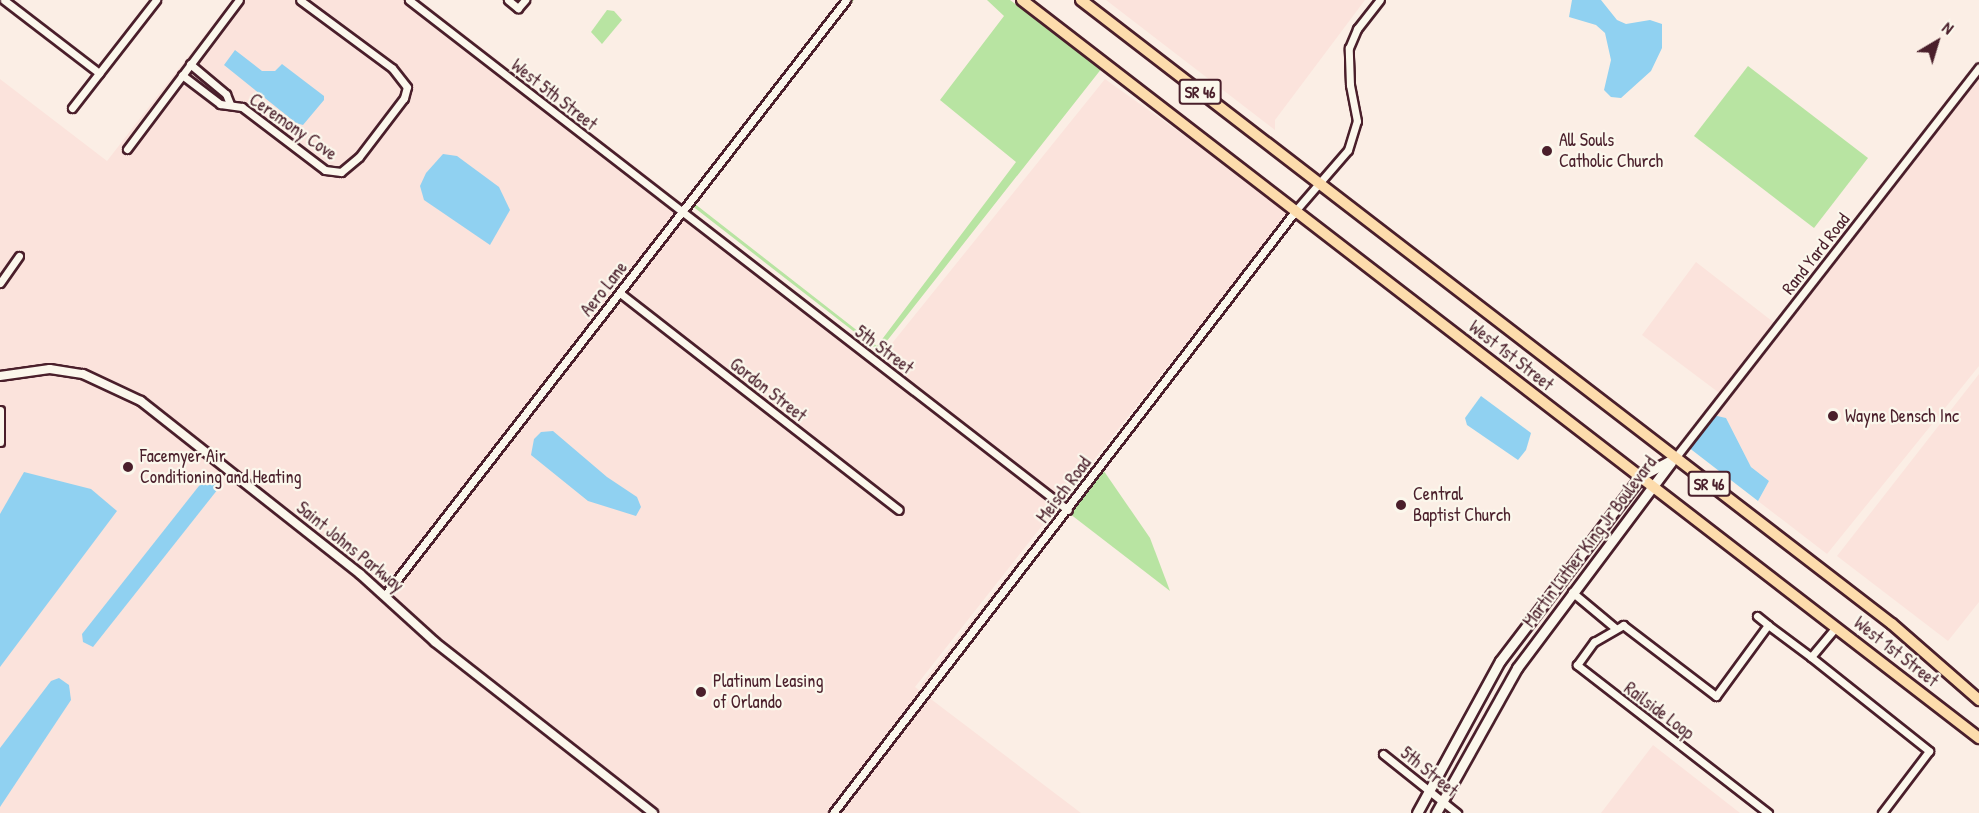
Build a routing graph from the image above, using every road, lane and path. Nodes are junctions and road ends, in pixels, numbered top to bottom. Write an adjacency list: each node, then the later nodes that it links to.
1 (4, 0): 14 (street)
2 (155, 0): 14 (street)
3 (239, 0): 12 (street)
4 (300, 0): 18 (street, Ceremony Cove)
5 (409, 0): 23 (street, West 5th Street)
6 (508, 0): 7 (street)
7 (525, 0)
8 (846, 0): 23 (street, Aero Lane)
9 (1022, 0): 22 (main road, West 1st Street / SR 46)
10 (1081, 0): 21 (main road, West 1st Street / SR 46)
11 (1380, 0): 21 (street, Meisch Road)
12 (190, 64): 15 (street); 16 (street, Ceremony Cove)
13 (1979, 67): 30 (street, Rand Yard Road)
14 (99, 73): 19 (street)
15 (182, 75): 17 (street, Ceremony Cove); 20 (street)
16 (215, 85): 17 (street); 18 (street, Ceremony Cove)
17 (208, 95): 18 (street, Ceremony Cove)
18 (230, 104)
19 (72, 108)
20 (127, 149)
21 (1319, 185): 22 (street, Meisch Road); 30 (main road, West 1st Street / SR 46)
22 (1296, 210): 31 (main road, West 1st Street / SR 46); 34 (street, Meisch Road)
23 (682, 212): 26 (street, Aero Lane); 34 (street, 5th Street)
24 (19, 256): 25 (street)
25 (0, 283)
26 (620, 293): 33 (street, Gordon Street); 36 (street, Aero Lane)
27 (0, 376): 36 (street, Saint Johns Parkway)
28 (0, 410): 29 (street)
29 (0, 442)
30 (1675, 458): 31 (main road, Martin Luther King Jr Boulevard); 32 (main road, Martin Luther King Jr Boulevard); 42 (main road, West 1st Street / SR 46)
31 (1641, 476): 32 (main road, West 1st Street / SR 46); 45 (main road, Martin Luther King Jr Boulevard)
32 (1654, 486): 35 (main road, Martin Luther King Jr Boulevard); 40 (main road, West 1st Street / SR 46)
33 (899, 510)
34 (1068, 510): 48 (street, Meisch Road)
35 (1572, 592): 39 (street); 46 (main road, Martin Luther King Jr Boulevard)
36 (385, 595): 47 (street, Saint Johns Parkway)
37 (1757, 616): 38 (street)
38 (1768, 625): 39 (street); 41 (street)
39 (1614, 627): 52 (street, Railside Loop)
40 (1836, 627): 41 (street); 43 (main road, West 1st Street / SR 46)
41 (1811, 657): 53 (street)
42 (1979, 700)
43 (1979, 738)
44 (1383, 754): 45 (street, 5th Street)
45 (1428, 790): 46 (street, 5th Street); 49 (main road, Martin Luther King Jr Boulevard)
46 (1442, 801): 50 (main road, Martin Luther King Jr Boulevard); 51 (street, 5th Street)
47 (653, 813)
48 (833, 813)
49 (1417, 813)
50 (1436, 813)
51 (1457, 813)
52 (1768, 813)
53 (1882, 813)

